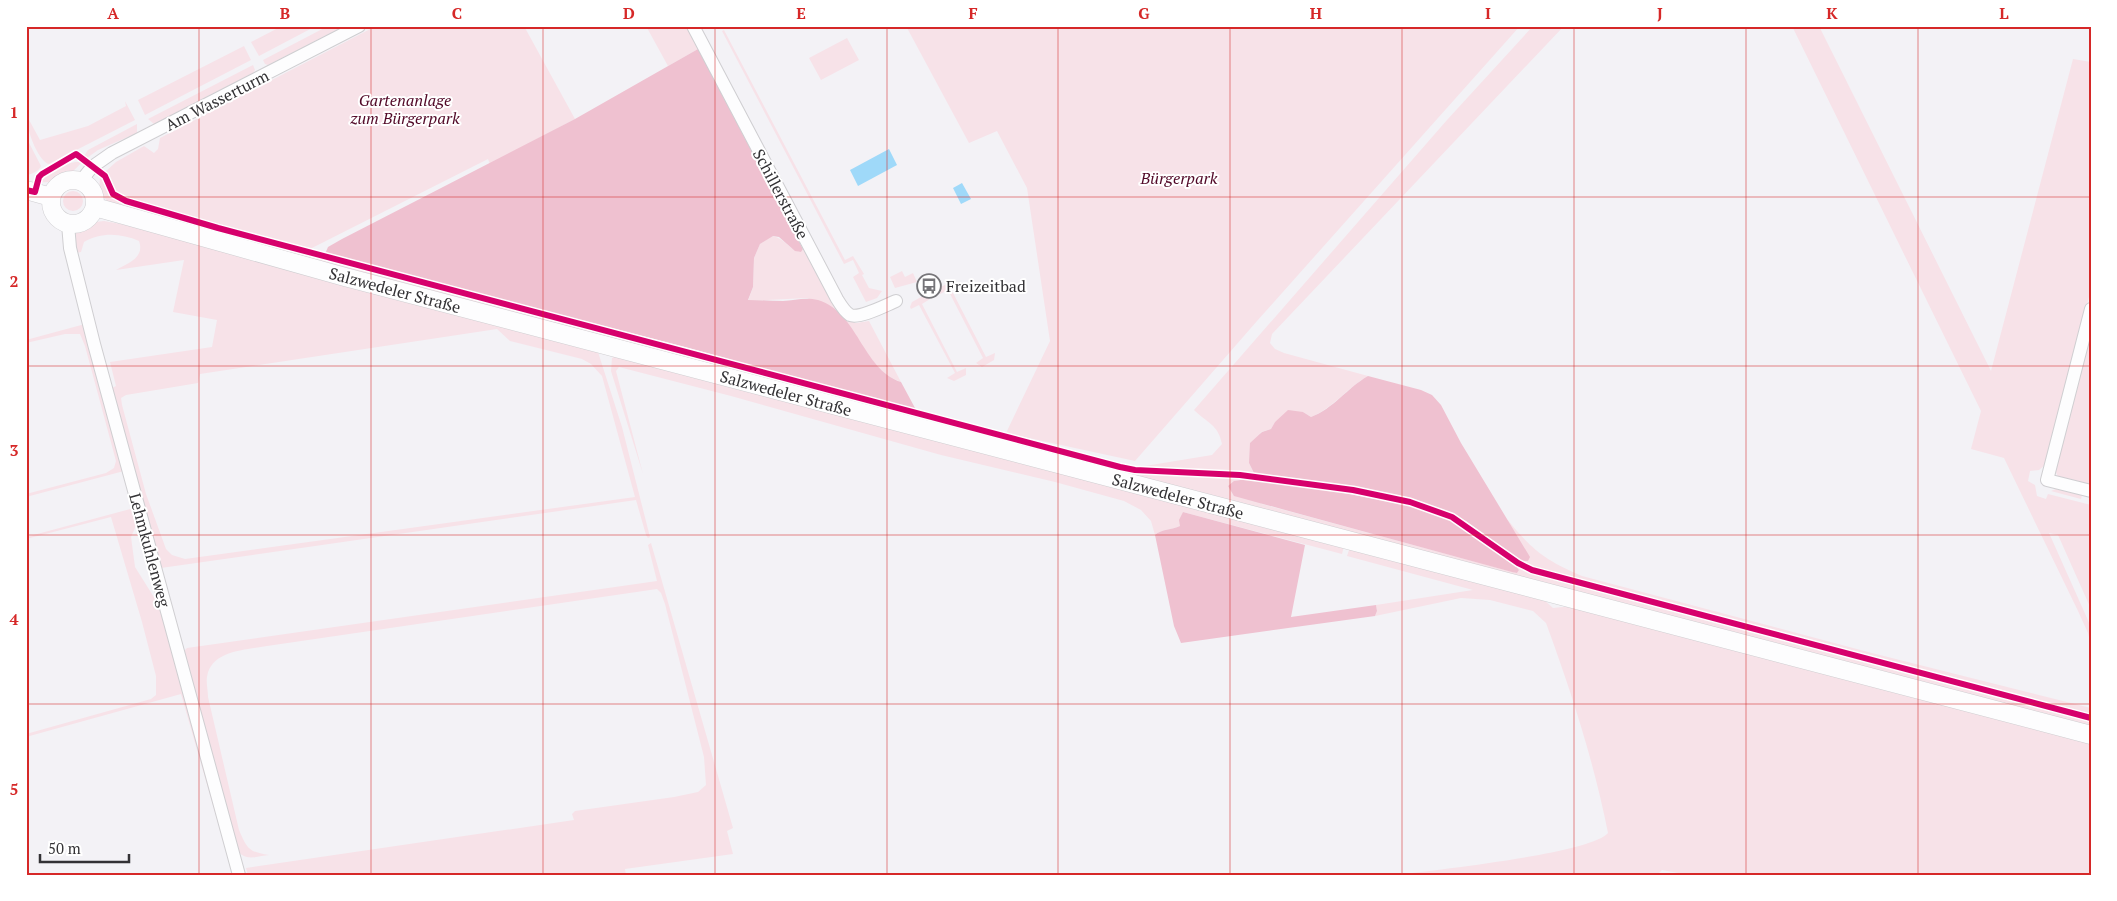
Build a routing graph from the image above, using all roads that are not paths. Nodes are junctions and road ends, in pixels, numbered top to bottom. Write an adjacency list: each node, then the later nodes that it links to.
1 (359, 26): 3 (street, Am Wasserturm)
2 (693, 26): 8 (street, Schillerstraße)
3 (81, 181): 5 (main road); 6 (main road)
4 (26, 190): 5 (main road)
5 (51, 196): 7 (main road)
6 (95, 207): 7 (main road); 11 (main road, Salzwedeler Straße)
7 (68, 224): 12 (street, Lehmkuhlenweg)
8 (896, 301)
9 (2091, 309): 10 (street)
10 (2091, 491)
11 (2091, 735)
12 (239, 875)

